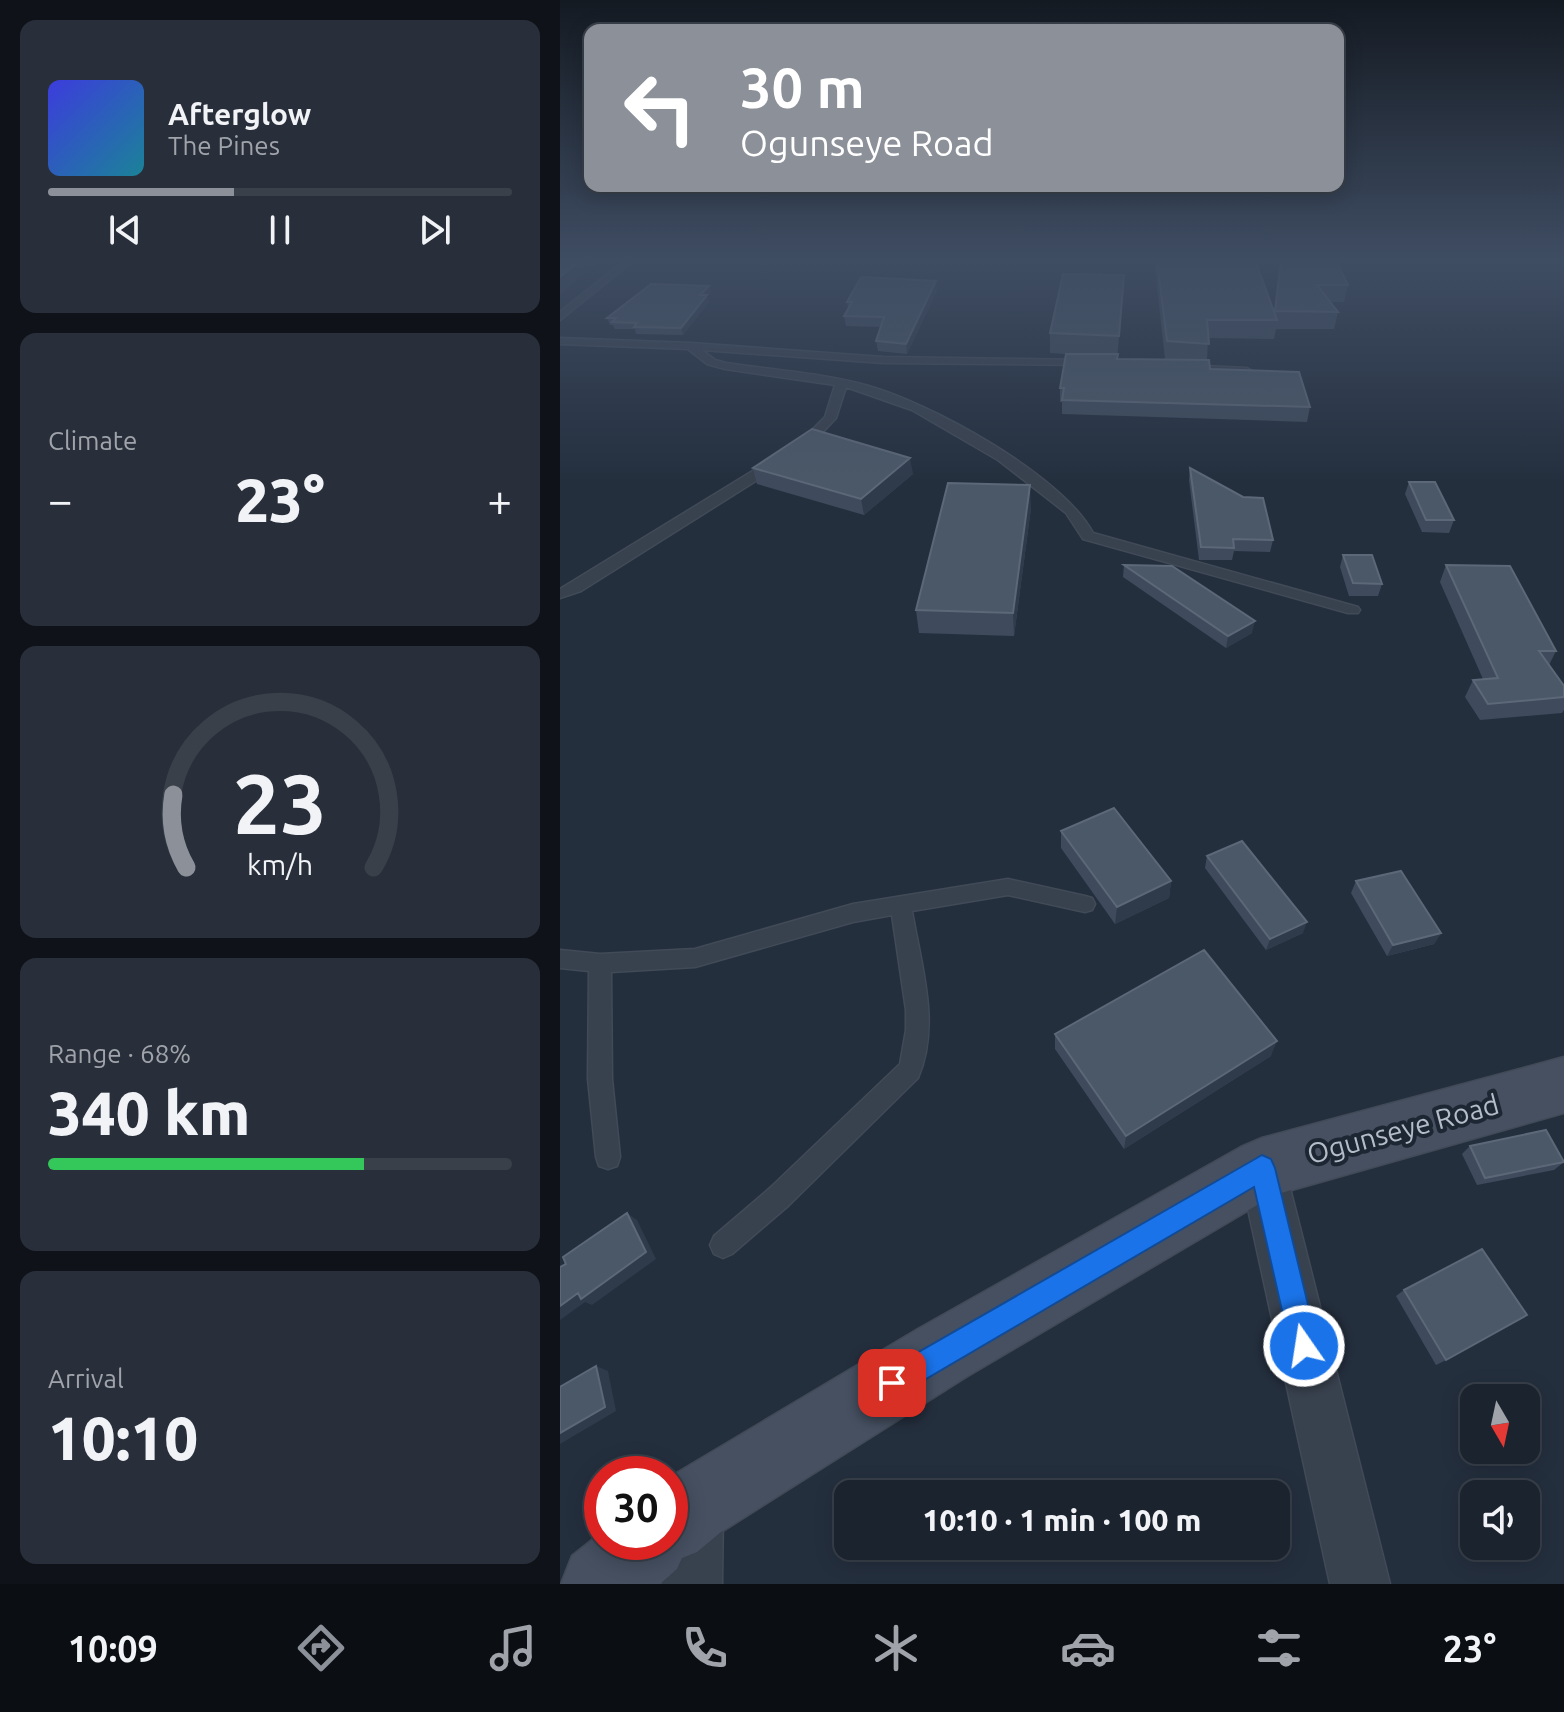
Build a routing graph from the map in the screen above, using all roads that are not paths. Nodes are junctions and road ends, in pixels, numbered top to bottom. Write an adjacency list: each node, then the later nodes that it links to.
1 (560, 341): 2 (lane)
2 (691, 346): 3 (lane); 6 (lane)
3 (1095, 362)
4 (1171, 366): 5 (lane)
5 (1247, 371)
6 (841, 383): 7 (lane); 8 (lane)
7 (560, 594)
8 (1353, 610)
9 (1085, 904): 10 (lane)
10 (901, 906): 12 (lane); 16 (lane)
11 (560, 959): 12 (lane)
12 (600, 963): 14 (lane)
13 (1564, 1085): 15 (street, Ogunseye Road)
14 (608, 1157)
15 (1262, 1168): 17 (street, Ogunseye Road); 22 (street)
16 (723, 1245)
17 (688, 1514)
18 (629, 1560): 20 (street, Ogunseye Road)
19 (684, 1560): 21 (street)
20 (600, 1584)
21 (692, 1584)
22 (1360, 1584)

